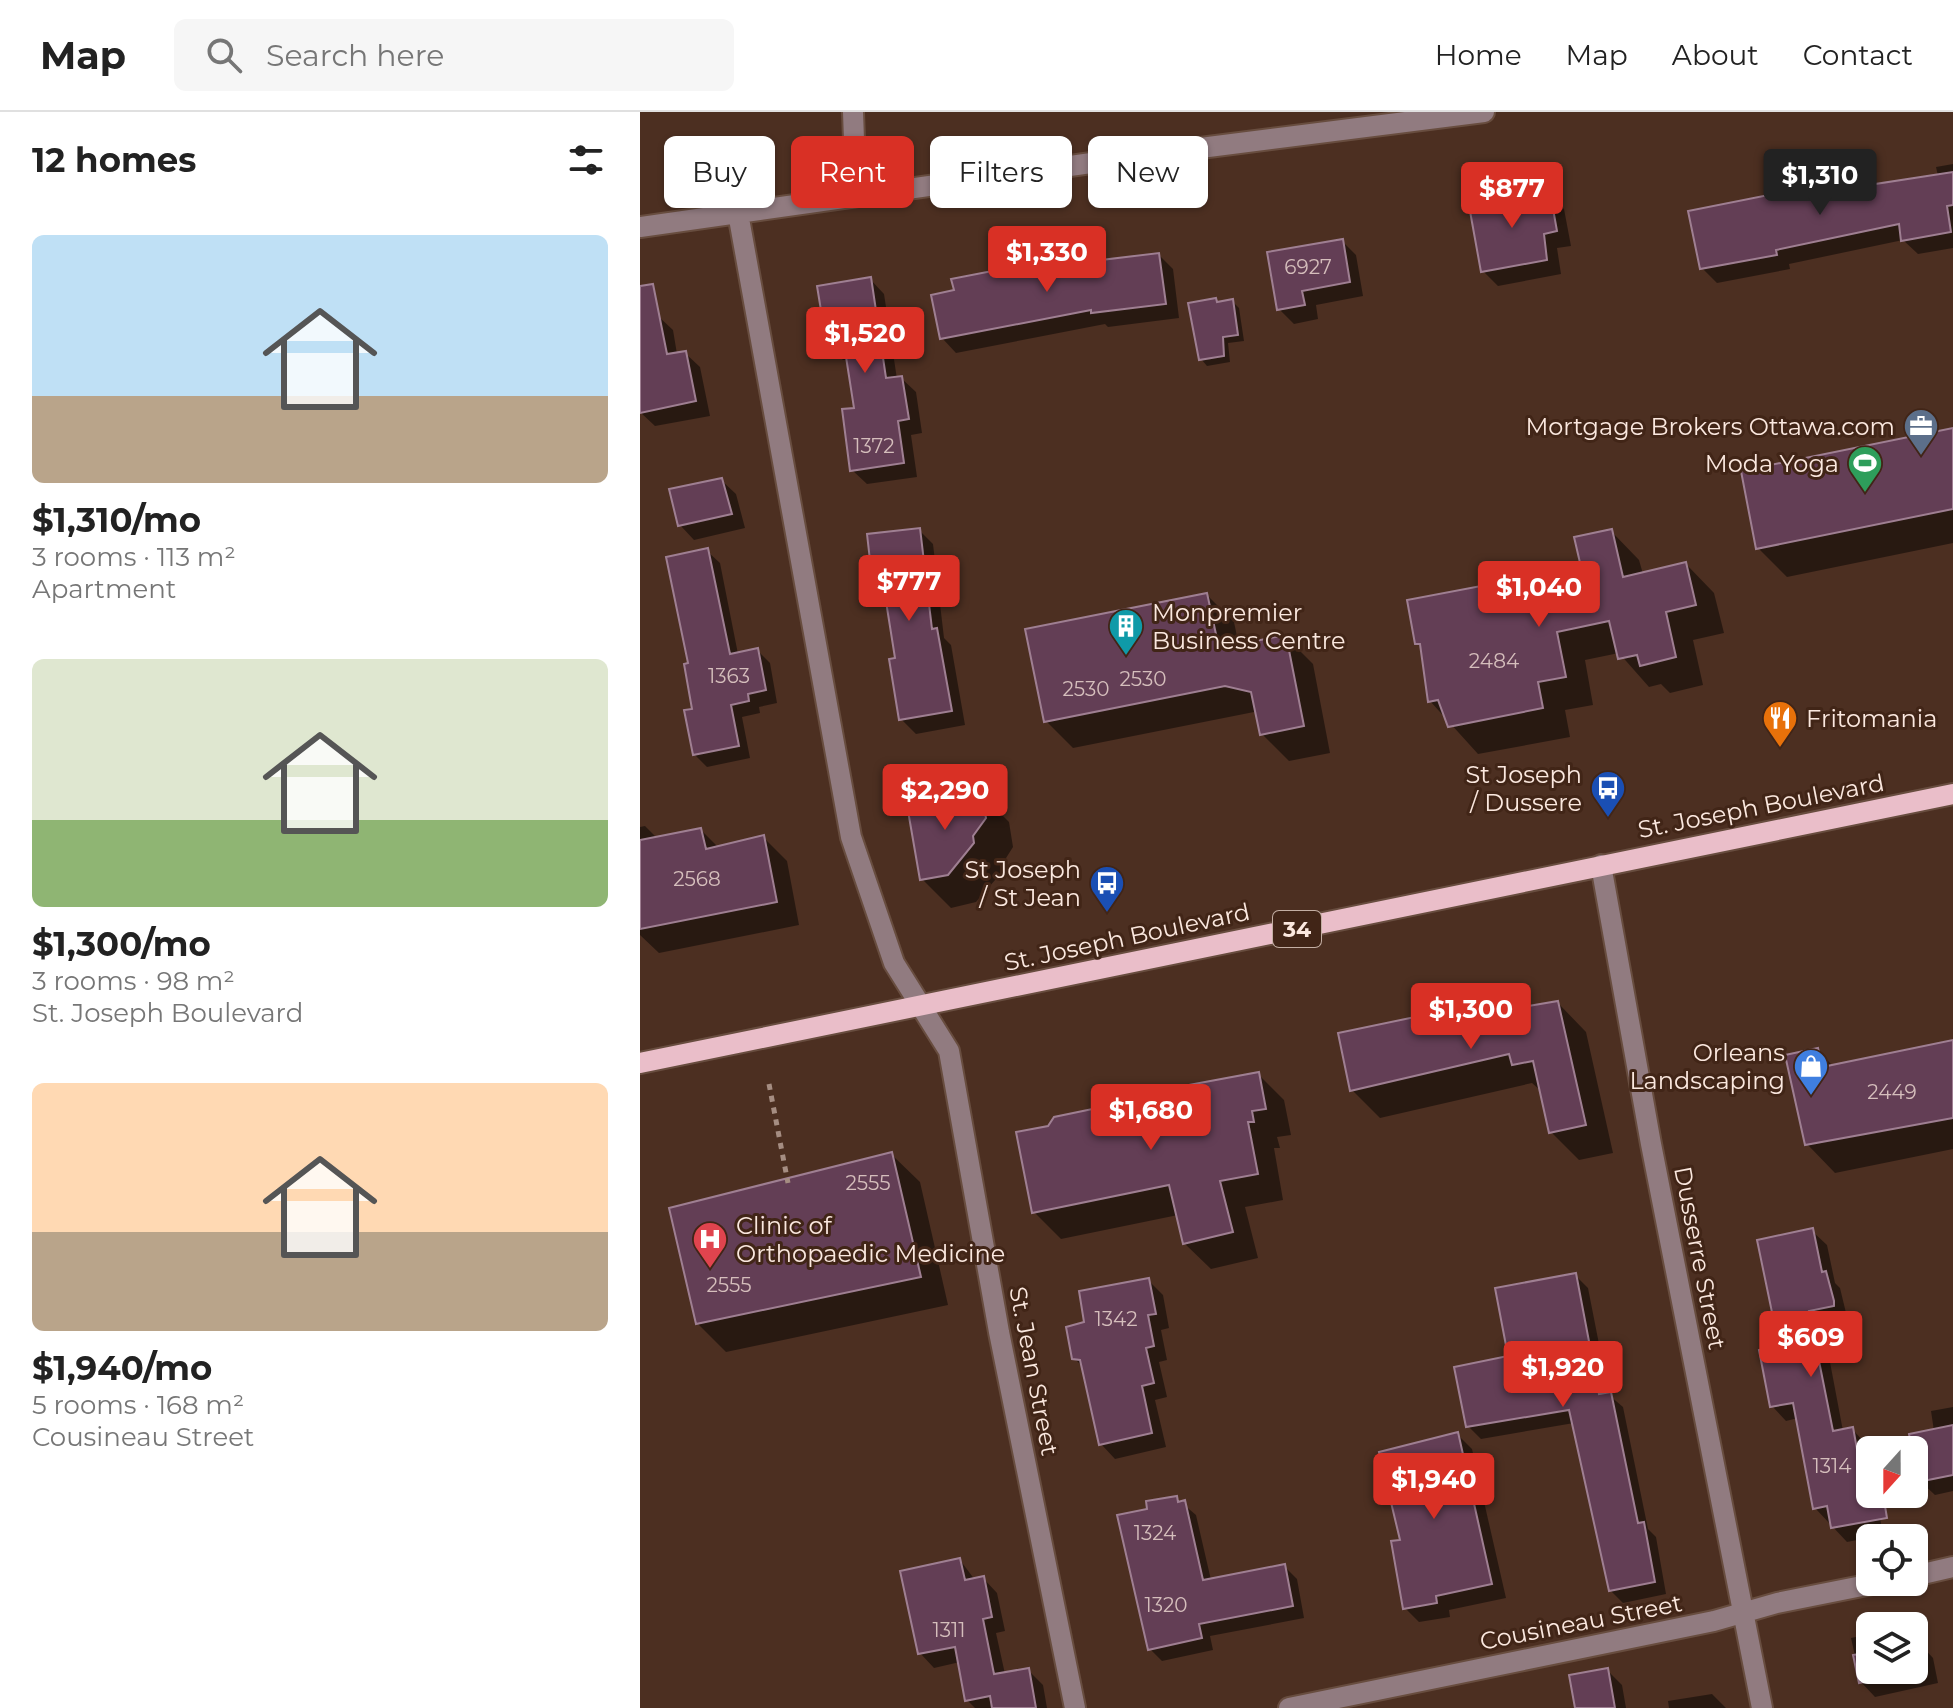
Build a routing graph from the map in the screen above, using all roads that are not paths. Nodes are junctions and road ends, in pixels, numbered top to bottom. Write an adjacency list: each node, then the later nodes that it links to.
1 (853, 112): 4 (street)
2 (1484, 112): 3 (street)
3 (1372, 118): 5 (street)
4 (854, 136)
5 (914, 187)
6 (791, 205): 7 (street)
7 (738, 213): 8 (street); 11 (street, St. Jean Street)
8 (640, 227)
9 (1953, 794): 10 (main road, St. Joseph Boulevard / 34)
10 (1601, 865): 11 (main road, St. Joseph Boulevard / 34); 16 (street, Dusserre Street)
11 (919, 1006): 12 (main road, St. Joseph Boulevard / 34); 17 (street, St. Jean Street)
12 (640, 1063)
13 (1953, 1567): 14 (street)
14 (1928, 1573)
15 (1856, 1588): 16 (street, Cousineau Street)
16 (1745, 1612): 18 (street, Cousineau Street); 19 (street, Dusserre Street)
17 (1075, 1708)
18 (1289, 1708)
19 (1762, 1708)

